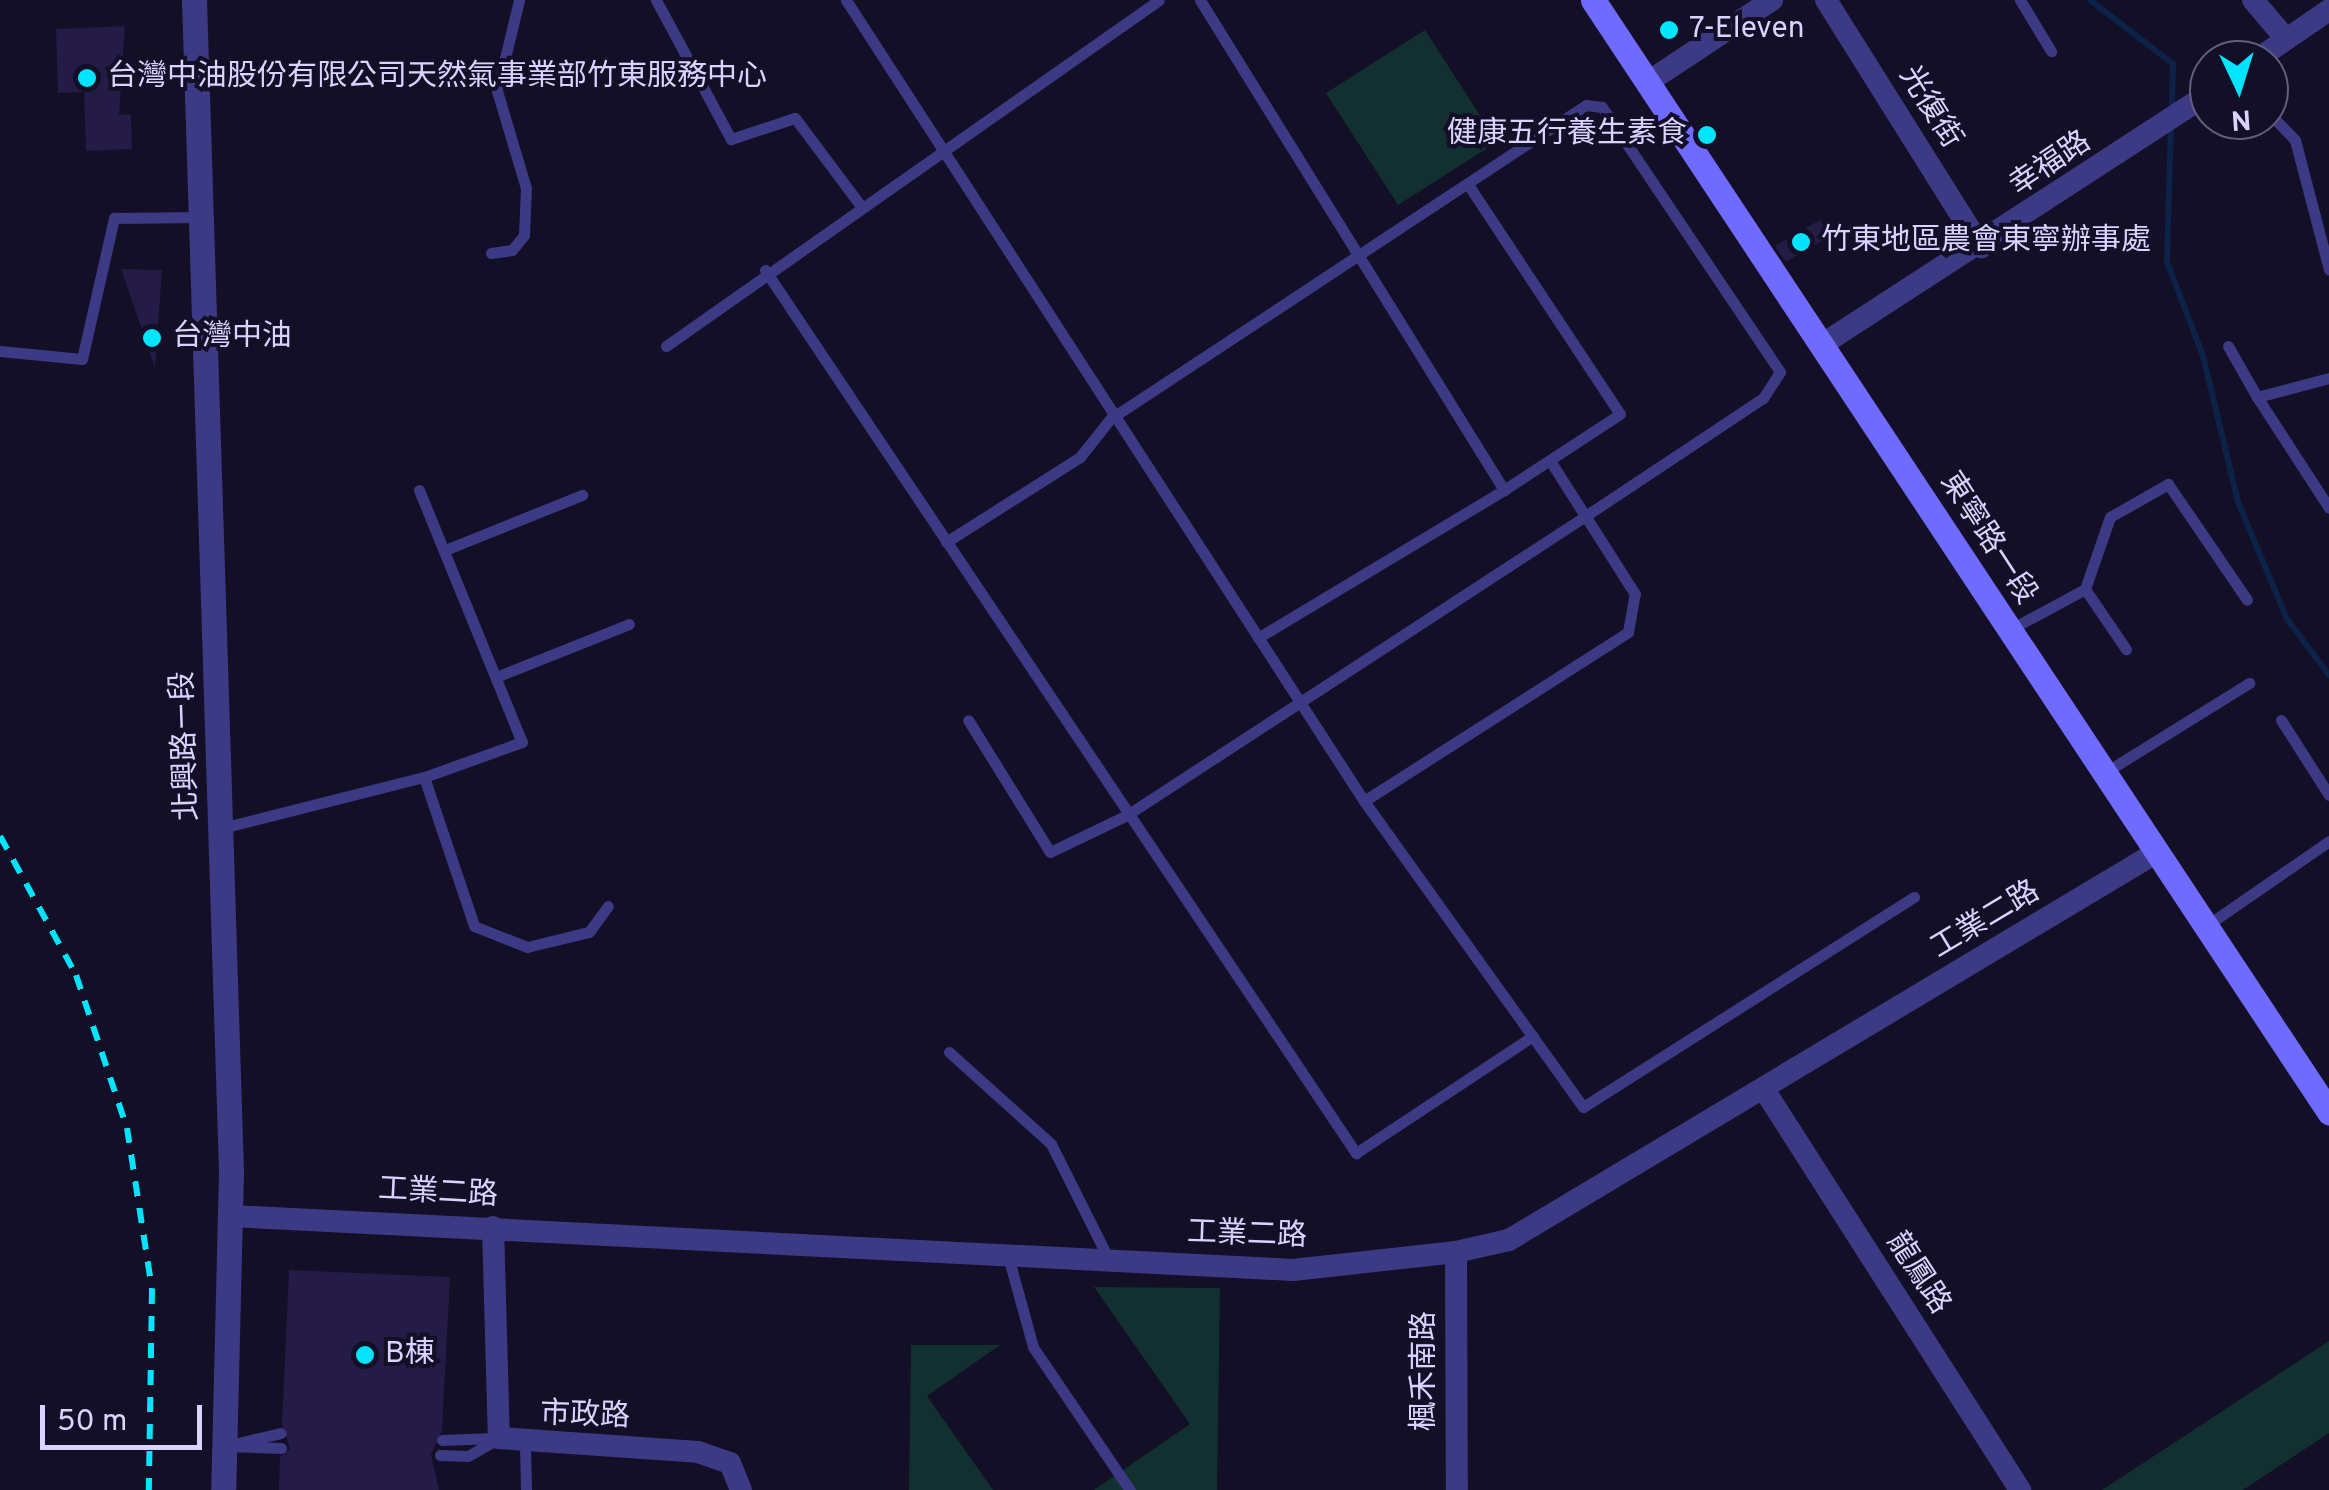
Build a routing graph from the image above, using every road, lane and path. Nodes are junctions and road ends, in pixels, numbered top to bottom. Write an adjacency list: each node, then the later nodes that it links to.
1 (194, 0): 21 (street, 北興路ㄧ段)
2 (520, 0): 23 (lane)
3 (656, 0): 20 (lane)
4 (846, 0): 18 (lane)
5 (1159, 0): 18 (lane)
6 (1200, 0): 24 (lane)
7 (1594, 0): 15 (main road, 東寧路一段)
8 (1772, 0): 15 (street)
9 (1826, 0): 22 (street, 光復街)
10 (2020, 0): 14 (lane)
11 (2253, 0): 13 (street)
12 (2329, 10): 13 (street)
13 (2286, 39)
14 (2051, 51)
15 (1648, 82): 27 (main road, 東寧路一段)
16 (2189, 107): 22 (street, 幸福路)
17 (2289, 134): 26 (lane)
18 (941, 148): 20 (lane); 33 (lane)
19 (1469, 186): 24 (lane); 34 (lane); 39 (lane)
20 (860, 206): 25 (lane)
21 (201, 217): 30 (lane); 58 (street, 北興路ㄧ段)
22 (1981, 247): 27 (street, 幸福路)
23 (491, 253)
24 (1361, 258): 33 (lane); 36 (lane)
25 (766, 270): 28 (lane); 40 (lane)
26 (2329, 270)
27 (1823, 344): 45 (main road, 東寧路一段)
28 (666, 346)
29 (2228, 346): 32 (lane)
30 (0, 351)
31 (2329, 378): 32 (lane)
32 (2257, 397): 38 (lane)
33 (1110, 419): 40 (lane); 46 (lane)
34 (1550, 462): 36 (lane); 39 (lane)
35 (419, 490): 41 (lane)
36 (1504, 490): 46 (lane)
37 (582, 495): 41 (lane)
38 (2327, 502)
39 (1584, 517): 50 (lane); 56 (lane)
40 (946, 542): 57 (lane)
41 (445, 550): 48 (lane)
42 (2085, 589): 43 (lane); 45 (lane); 47 (lane)
43 (2247, 600)
44 (629, 624): 48 (lane)
45 (2007, 631): 53 (main road, 東寧路一段)
46 (1258, 638): 50 (lane)
47 (2126, 649)
48 (496, 677): 54 (lane)
49 (2249, 683): 53 (lane)
50 (1300, 700): 56 (lane); 57 (lane)
51 (968, 720): 57 (lane)
52 (2281, 720): 55 (lane)
53 (2100, 775): 60 (main road, 東寧路一段)
54 (424, 776): 58 (lane); 62 (lane)
55 (2329, 795)
56 (1364, 801): 64 (lane)
57 (1127, 815): 64 (lane)
58 (222, 828): 68 (street, 北興路ㄧ段)
59 (2329, 842): 63 (lane)
60 (2152, 855): 63 (main road, 東寧路一段); 66 (street, 工業二路)
61 (1914, 896): 64 (lane)
62 (608, 906)
63 (2202, 928): 67 (main road, 東寧路一段)
64 (1533, 1036)
65 (949, 1052): 72 (lane)
66 (1764, 1091): 70 (street, 工業二路); 85 (street, 龍鳳路)
67 (2329, 1112)
68 (232, 1216): 69 (street, 工業二路); 77 (street, 北興路ㄧ段)
69 (492, 1227): 71 (street, 工業二路); 74 (street, 市政路)
70 (1456, 1252): 72 (street, 工業二路); 84 (street, 楓禾南路)
71 (1008, 1256): 72 (street, 工業二路); 83 (lane)
72 (1109, 1260)
73 (282, 1433): 77 (lane)
74 (499, 1438): 75 (lane); 76 (street, 市政路); 79 (lane)
75 (442, 1440)
76 (525, 1445): 81 (lane); 82 (street, 市政路)
77 (225, 1446): 78 (lane); 80 (street, 北興路ㄧ段)
78 (280, 1448)
79 (440, 1455)
80 (223, 1490)
81 (526, 1490)
82 (741, 1490)
83 (1130, 1490)
84 (1457, 1490)
85 (2020, 1490)

